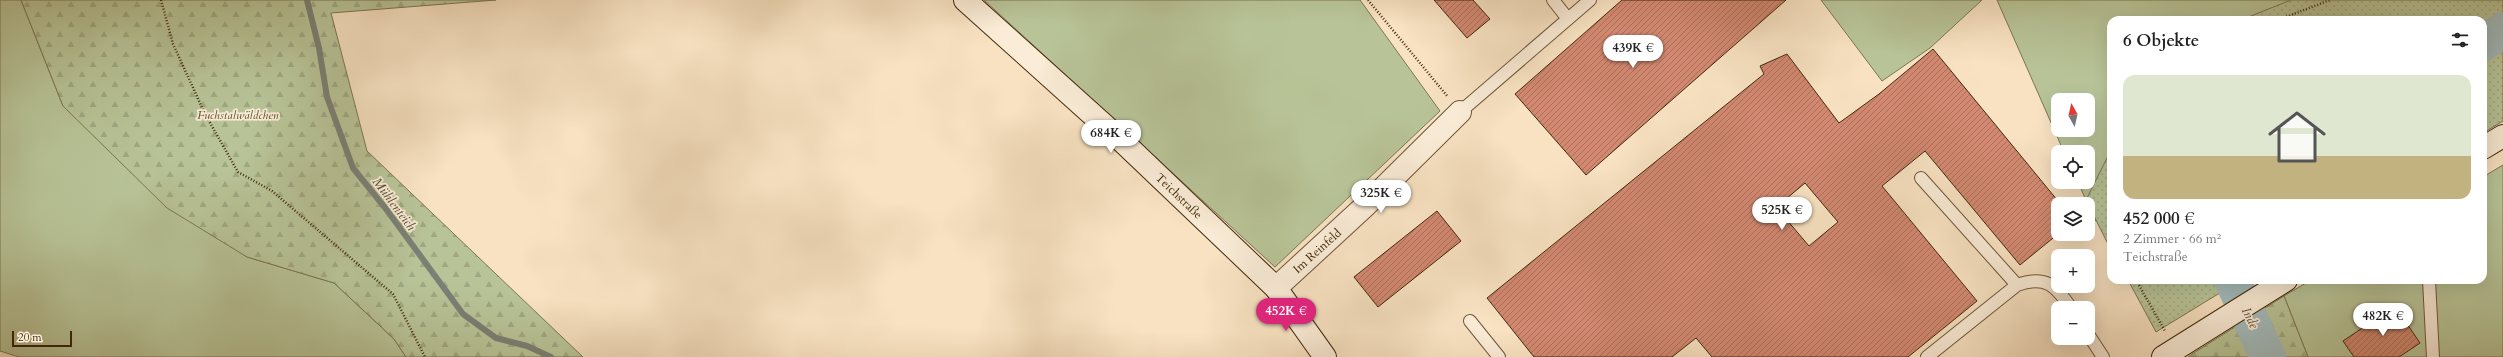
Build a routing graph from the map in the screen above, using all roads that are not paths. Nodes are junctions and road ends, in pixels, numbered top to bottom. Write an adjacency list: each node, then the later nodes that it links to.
1 (965, 0): 12 (main road, Teichstraße)
2 (1553, 0): 4 (lane)
3 (1590, 0): 4 (lane)
4 (1568, 18): 5 (lane)
5 (1460, 112): 12 (main road, Im Reinfeld)
6 (2503, 136): 7 (main road)
7 (2487, 146)
8 (1921, 178): 11 (lane)
9 (2280, 284): 16 (main road)
10 (2428, 284): 21 (lane)
11 (2017, 285): 13 (lane); 19 (lane)
12 (1276, 288): 17 (main road, Teichstraße)
13 (2066, 301)
14 (1470, 321): 18 (lane)
15 (2095, 345): 20 (lane)
16 (2175, 349)
17 (1325, 357)
18 (1499, 357)
19 (1927, 357)
20 (2103, 357)
21 (2433, 357)

